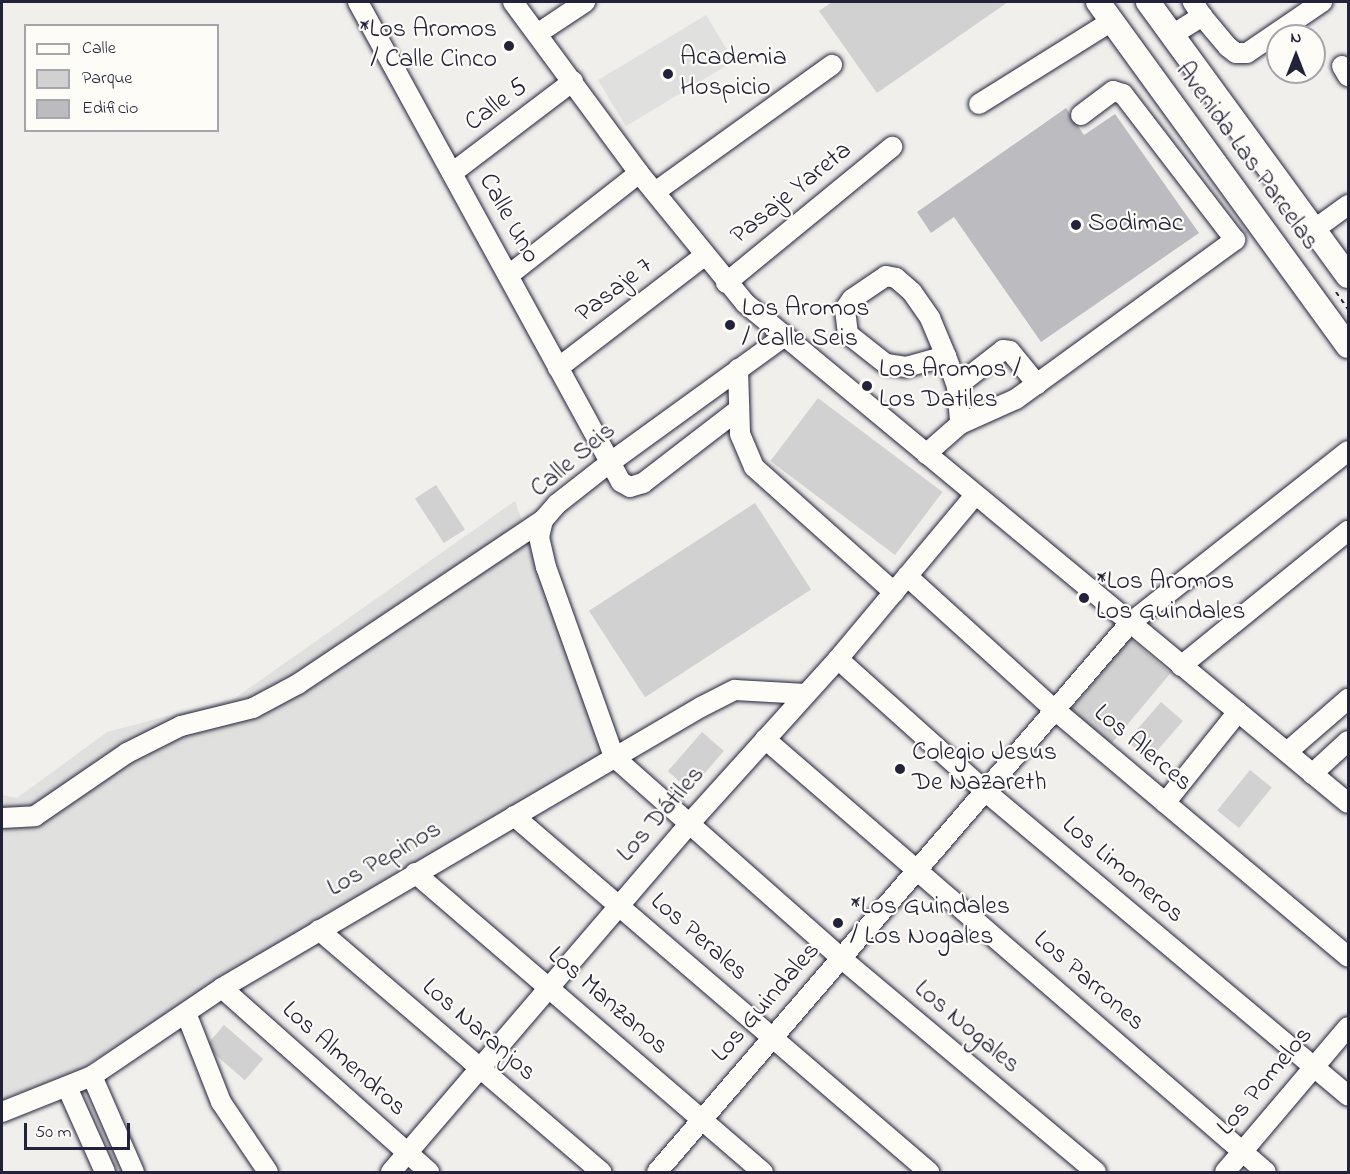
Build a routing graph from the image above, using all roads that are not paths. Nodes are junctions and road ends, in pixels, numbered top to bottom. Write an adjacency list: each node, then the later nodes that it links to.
1 (358, 2): 16 (street, Calle Uno)
2 (513, 2): 9 (street)
3 (585, 2): 9 (street)
4 (1098, 2): 8 (main road, Avenida Las Parcelas)
5 (1148, 2): 10 (main road, Avenida Las Parcelas)
6 (1322, 2): 7 (street)
7 (1197, 9): 10 (street)
8 (1112, 21): 13 (street); 20 (main road, Avenida Las Parcelas)
9 (537, 34): 12 (street)
10 (1172, 35): 21 (main road, Avenida Las Parcelas)
11 (832, 65): 18 (street)
12 (573, 81): 16 (street, Calle 5); 17 (street)
13 (979, 104)
14 (1081, 115): 22 (street)
15 (892, 147): 26 (street, Pasaje Yareta)
16 (452, 173): 24 (street, Calle Uno)
17 (639, 173): 18 (street); 24 (street)
18 (655, 192): 23 (street)
19 (1348, 205): 21 (street)
20 (1259, 224): 22 (street); 28 (main road, Avenida Las Parcelas)
21 (1315, 229): 25 (main road, Avenida Las Parcelas)
22 (1235, 240): 32 (street)
23 (704, 256): 26 (street); 30 (street, Pasaje 7)
24 (509, 275): 30 (street, Calle Uno)
25 (1348, 276)
26 (726, 283): 27 (street)
27 (782, 338): 31 (street, Calle Seis); 37 (street)
28 (1348, 346)
29 (946, 356): 29 (street); 33 (street)
30 (558, 368): 38 (street, Calle Uno)
31 (738, 369): 34 (street); 38 (street, Calle Seis)
32 (1037, 384): 33 (street); 35 (street)
33 (957, 386): 35 (street)
34 (740, 409): 38 (street, Calle Uno); 43 (street)
35 (960, 424): 37 (street)
36 (1348, 451): 44 (street, Los Guindales)
37 (926, 454): 39 (street)
38 (608, 464): 40 (street, Calle Seis)
39 (975, 495): 42 (street, Los Dátiles); 44 (street)
40 (543, 520): 54 (street, Calle Seis); 60 (street)
41 (1348, 531): 46 (street)
42 (907, 576): 43 (street, Los Dátiles); 49 (street, Los Alerces)
43 (894, 592): 45 (street, Los Dátiles)
44 (1129, 624): 46 (street); 49 (street, Los Guindales)
45 (838, 659): 47 (street, Los Dátiles); 56 (street, Los Limoneros)
46 (1181, 666): 50 (street)
47 (806, 694): 51 (street, Los Dátiles); 54 (street, Los Pepinos)
48 (1348, 699): 53 (street)
49 (1054, 710): 56 (street, Los Guindales); 57 (street, Los Alerces)
50 (1238, 712): 53 (street); 57 (street)
51 (765, 740): 61 (street, Los Dátiles); 62 (street, Los Parrones)
52 (1348, 741): 55 (street)
53 (1287, 752): 55 (street)
54 (614, 757): 59 (street, Los Pepinos); 61 (street, Los Nogales)
55 (1312, 774): 58 (street)
56 (985, 792): 62 (street, Los Guindales); 74 (street, Los Limoneros)
57 (1165, 803): 66 (street, Los Alerces)
58 (1348, 804)
59 (514, 816): 63 (street, Los Pepinos); 64 (street, Los Perales)
60 (2, 818)
61 (689, 824): 64 (street, Los Dátiles); 67 (street, Los Nogales)
62 (917, 870): 67 (street, Los Guindales); 80 (street, Los Parrones)
63 (416, 873): 65 (street, Los Pepinos); 69 (street, Los Manzanos)
64 (619, 906): 69 (street, Los Dátiles); 72 (street, Los Perales)
65 (319, 930): 68 (street, Los Pepinos); 73 (street, Los Naranjos)
66 (1348, 957)
67 (841, 958): 72 (street, Los Guindales); 91 (street, Los Nogales)
68 (222, 988): 70 (street, Los Pepinos); 81 (street, Los Almendros)
69 (549, 988): 73 (street, Los Dátiles); 79 (street, Los Manzanos)
70 (186, 1013): 75 (street, Los Pepinos); 84 (street)
71 (1348, 1027): 74 (street, Los Pomelos)
72 (773, 1038): 79 (street, Los Guindales); 90 (street, Los Perales)
73 (480, 1068): 81 (street, Los Dátiles); 87 (street, Los Naranjos)
74 (1314, 1068): 77 (street, Los Limoneros); 80 (street, Los Pomelos)
75 (92, 1076): 76 (street, Los Pepinos); 83 (street)
76 (67, 1087): 78 (street, Los Pepinos); 82 (street)
77 (1348, 1096)
78 (2, 1112)
79 (702, 1120): 88 (street, Los Guindales); 89 (street, Los Manzanos)
80 (1244, 1151): 92 (street, Los Pomelos); 93 (street, Los Parrones)
81 (407, 1154): 85 (street, Los Dátiles); 86 (street, Los Almendros)
82 (105, 1173)
83 (134, 1173)
84 (268, 1173)
85 (391, 1173)
86 (429, 1173)
87 (601, 1173)
88 (657, 1173)
89 (763, 1173)
90 (929, 1173)
91 (1096, 1173)
92 (1225, 1173)
93 (1266, 1173)

